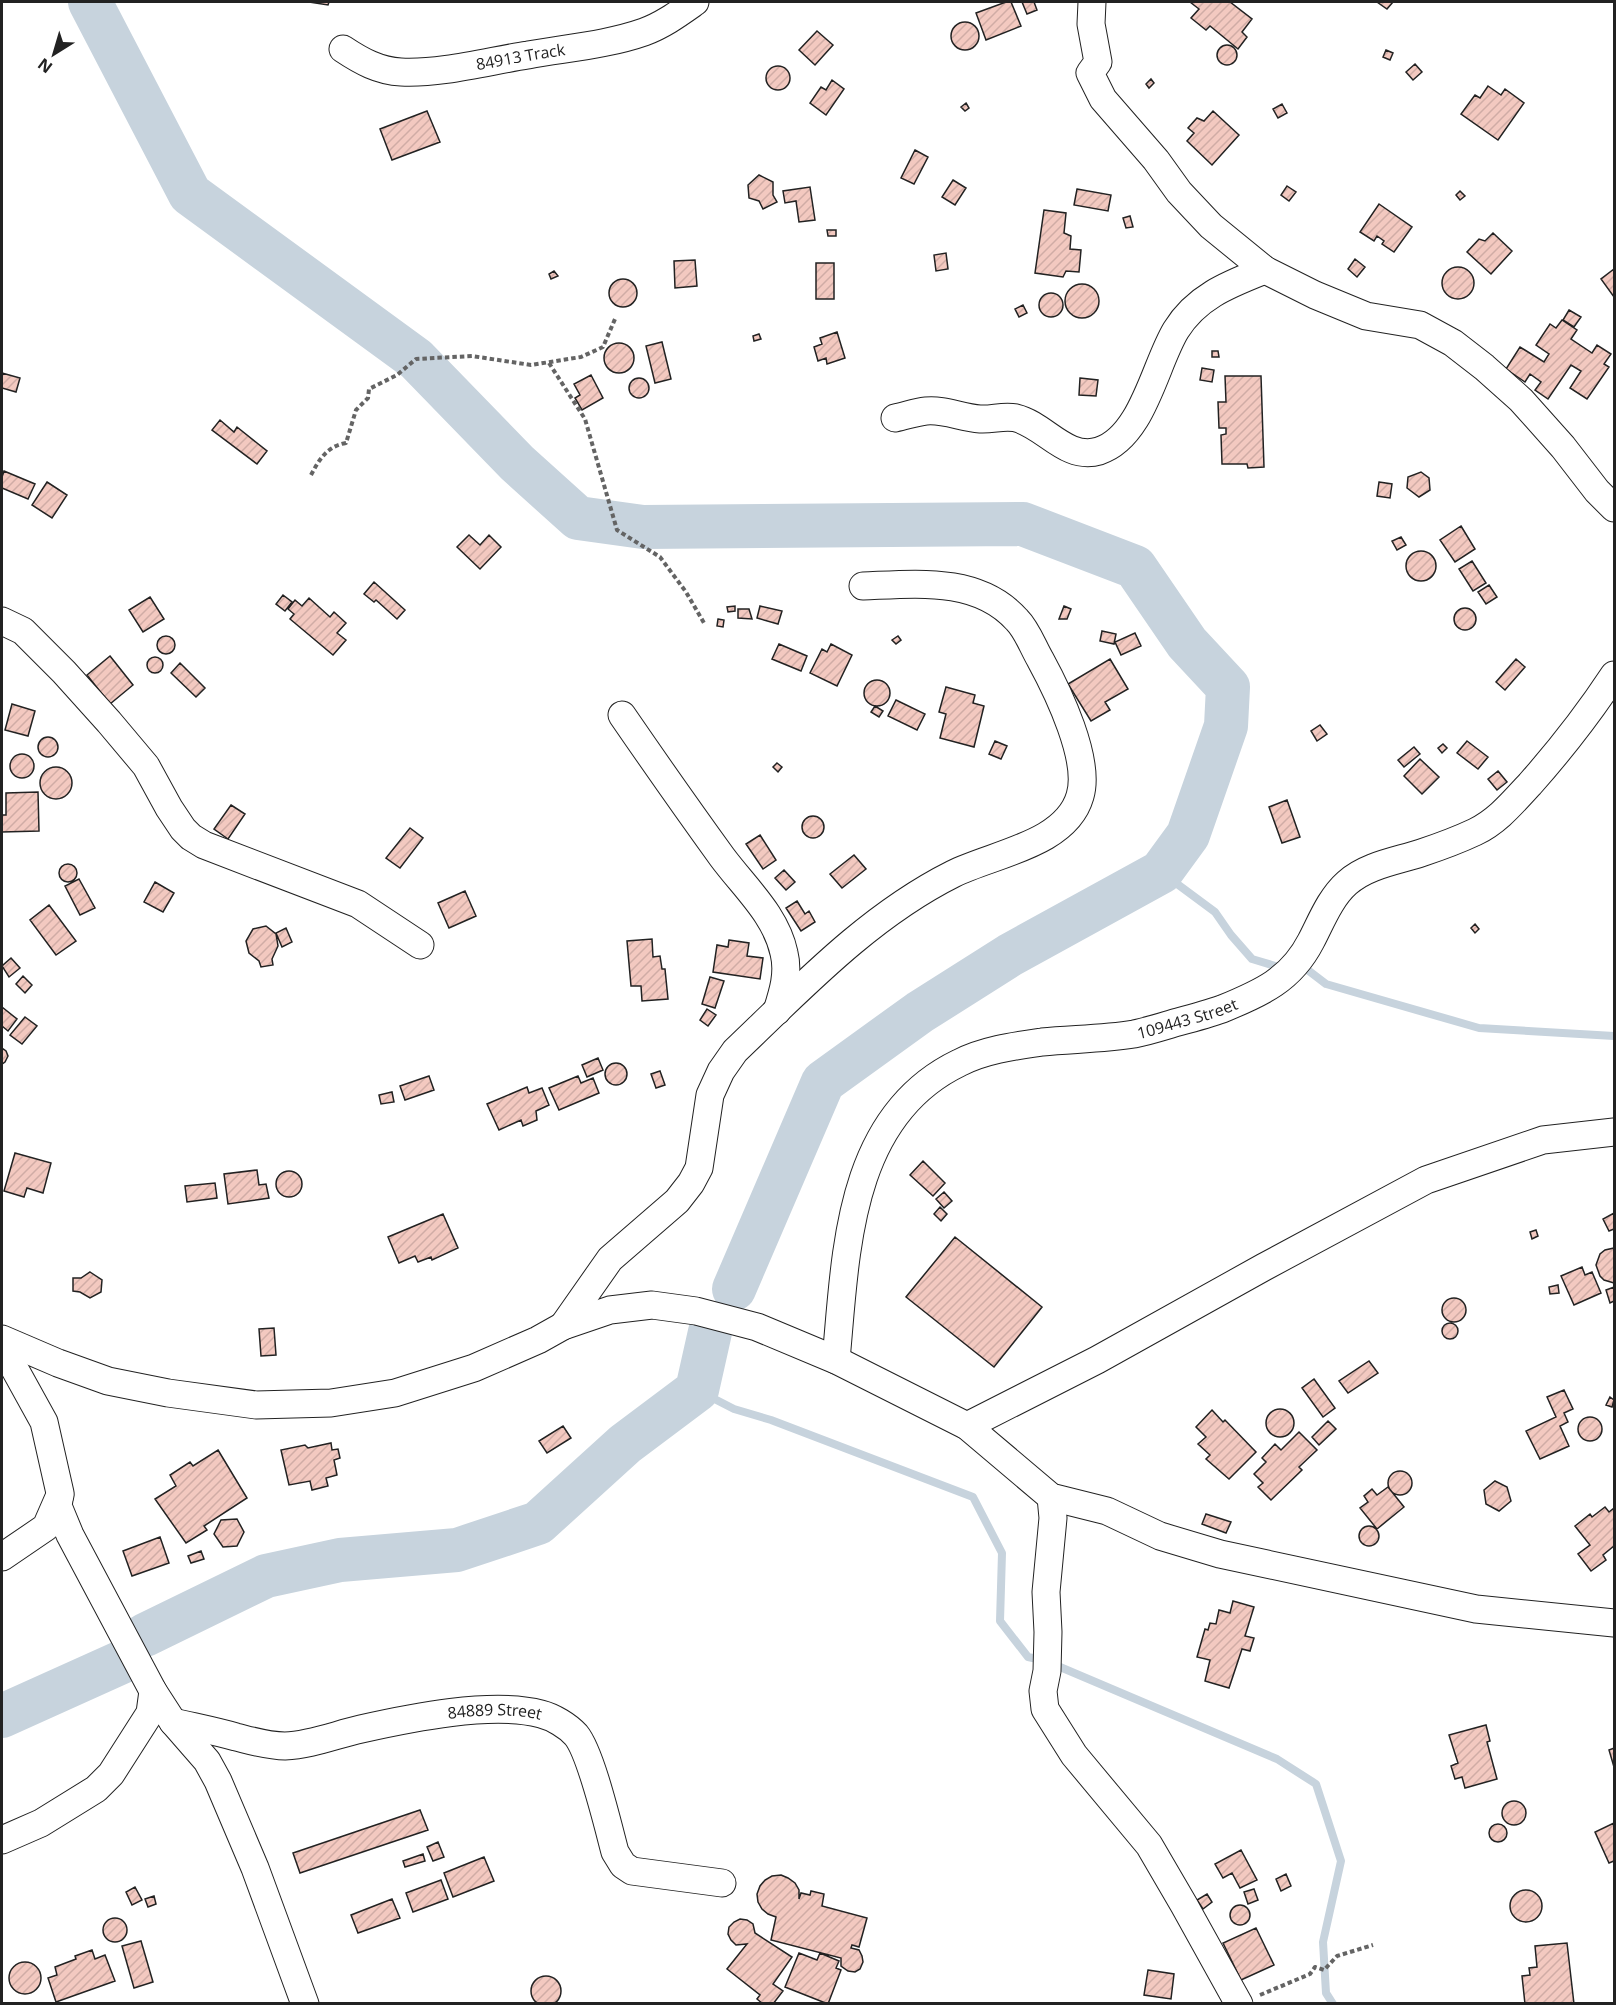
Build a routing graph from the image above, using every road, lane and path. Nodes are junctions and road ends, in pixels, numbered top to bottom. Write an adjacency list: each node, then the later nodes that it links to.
1 (695, 2): 3 (street, 84913 Track)
2 (1092, 2): 4 (street)
3 (343, 49)
4 (1265, 270): 7 (street); 9 (street)
5 (615, 319): 6 (path)
6 (549, 363): 8 (path); 12 (path)
7 (895, 418)
8 (311, 475)
9 (1614, 508)
10 (863, 586): 16 (street)
11 (2, 621): 15 (street)
12 (704, 623)
13 (1614, 675): 21 (street, 109443 Street)
14 (622, 715): 16 (street)
15 (420, 945)
16 (777, 1011): 18 (street)
17 (1614, 1132): 22 (street)
18 (563, 1326): 19 (street); 21 (street)
19 (2, 1339)
20 (2, 1346): 23 (street)
21 (836, 1360): 22 (street)
22 (967, 1426): 24 (street)
23 (60, 1493): 25 (street); 27 (street)
24 (1051, 1497): 26 (street); 32 (street)
25 (2, 1557)
26 (1614, 1623)
27 (153, 1691): 28 (street); 29 (street)
28 (173, 1722): 30 (street, 84889 Street); 33 (street)
29 (2, 1840)
30 (722, 1883)
31 (1373, 1945): 32 (path)
32 (1245, 2001)
33 (305, 2004)

